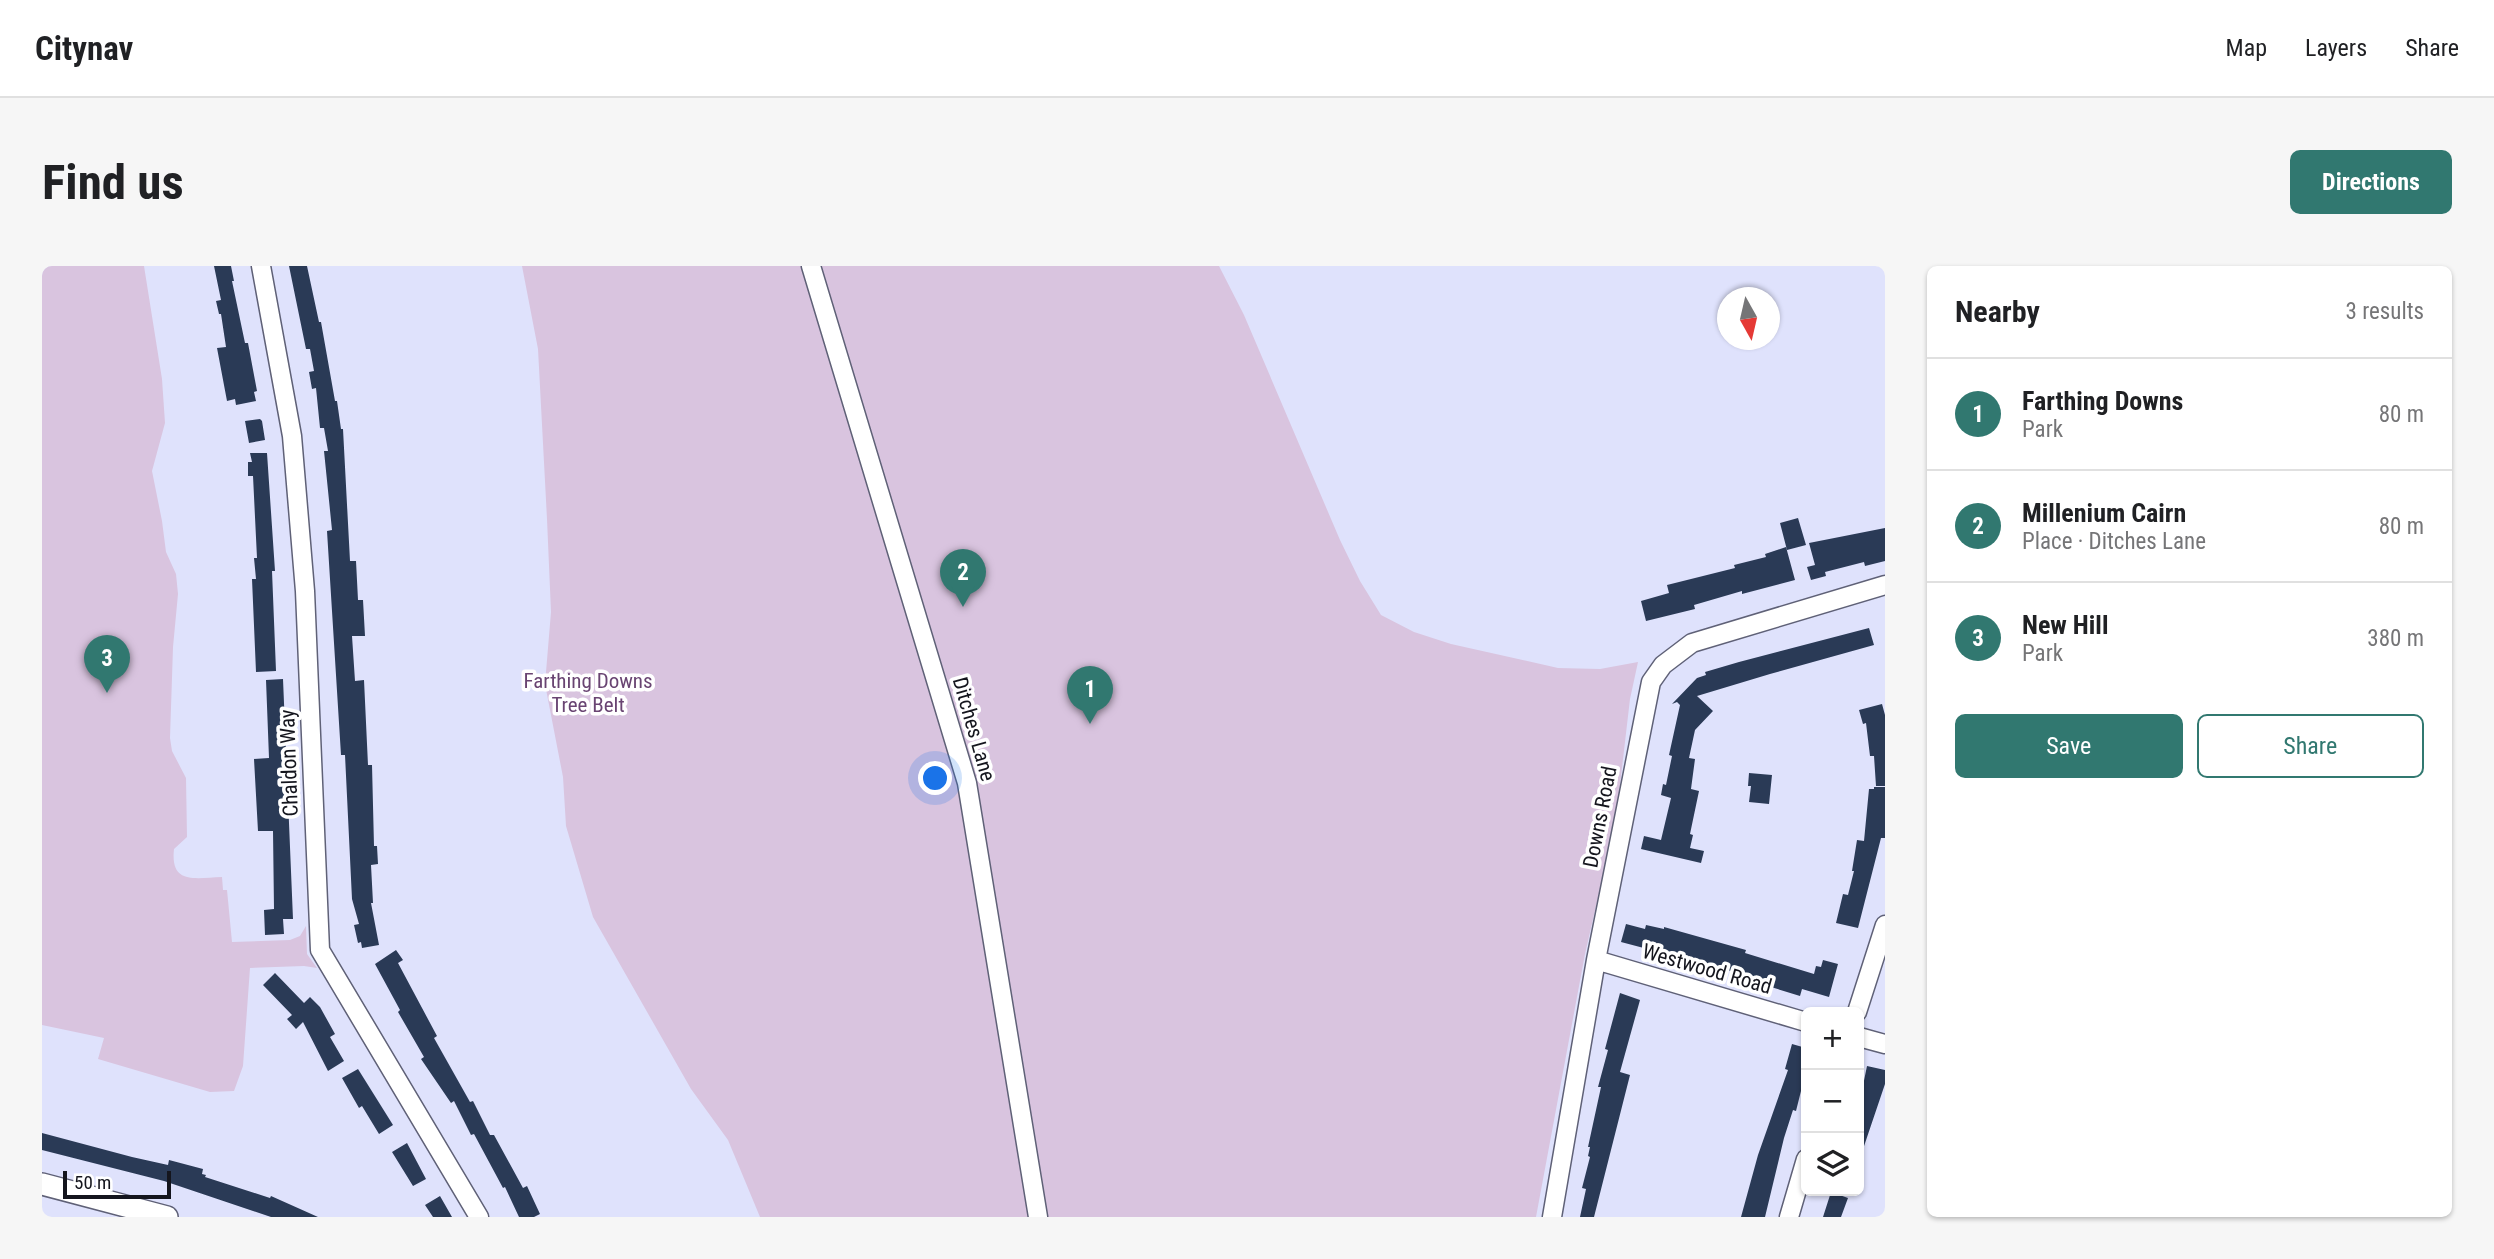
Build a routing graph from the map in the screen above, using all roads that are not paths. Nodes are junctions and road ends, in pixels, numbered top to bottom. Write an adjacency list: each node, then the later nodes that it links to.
1 (261, 266): 13 (street, Chaldon Way)
2 (811, 266): 14 (street, Ditches Lane)
3 (1883, 592): 5 (street, Downs Road)
4 (1885, 925): 6 (street)
5 (1596, 960): 7 (street, Westwood Road); 15 (street, Downs Road)
6 (1859, 1007)
7 (1801, 1020)
8 (1864, 1038): 9 (street)
9 (1885, 1044)
10 (1801, 1175): 16 (street)
11 (42, 1184): 12 (street)
12 (167, 1217)
13 (479, 1217)
14 (1038, 1217)
15 (1552, 1217)
16 (1789, 1217)

